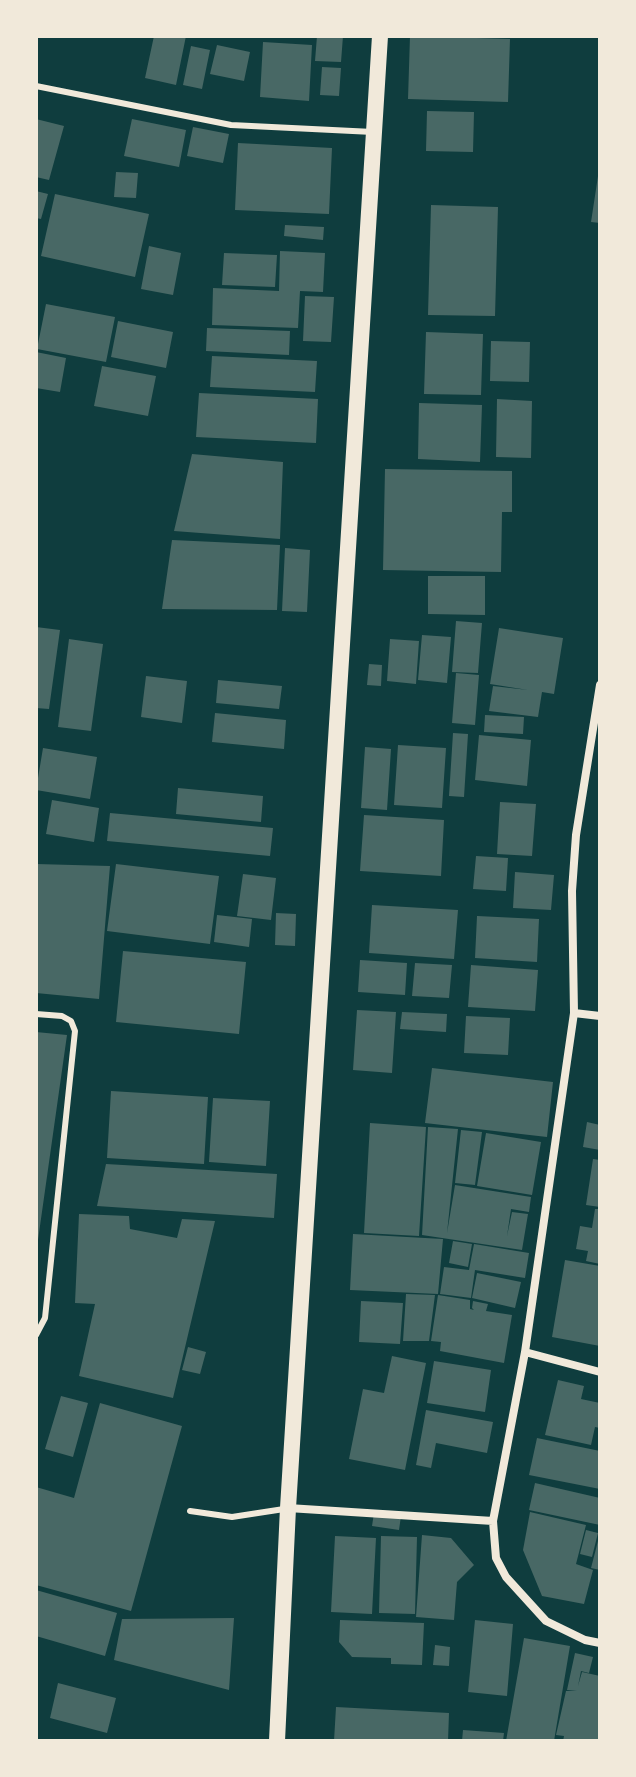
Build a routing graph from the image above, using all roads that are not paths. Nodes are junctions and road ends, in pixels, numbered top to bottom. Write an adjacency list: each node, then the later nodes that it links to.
1 (380, 36): 3 (main road)
2 (36, 86): 3 (lane)
3 (373, 132): 11 (main road)
4 (600, 685): 5 (street)
5 (574, 1013): 7 (street); 9 (street)
6 (36, 1014): 8 (lane)
7 (600, 1016)
8 (36, 1335)
9 (525, 1352): 10 (street); 13 (street)
10 (600, 1372)
11 (288, 1508): 12 (lane); 13 (street); 15 (main road)
12 (190, 1511)
13 (493, 1521): 14 (street)
14 (600, 1643)
15 (277, 1741)

